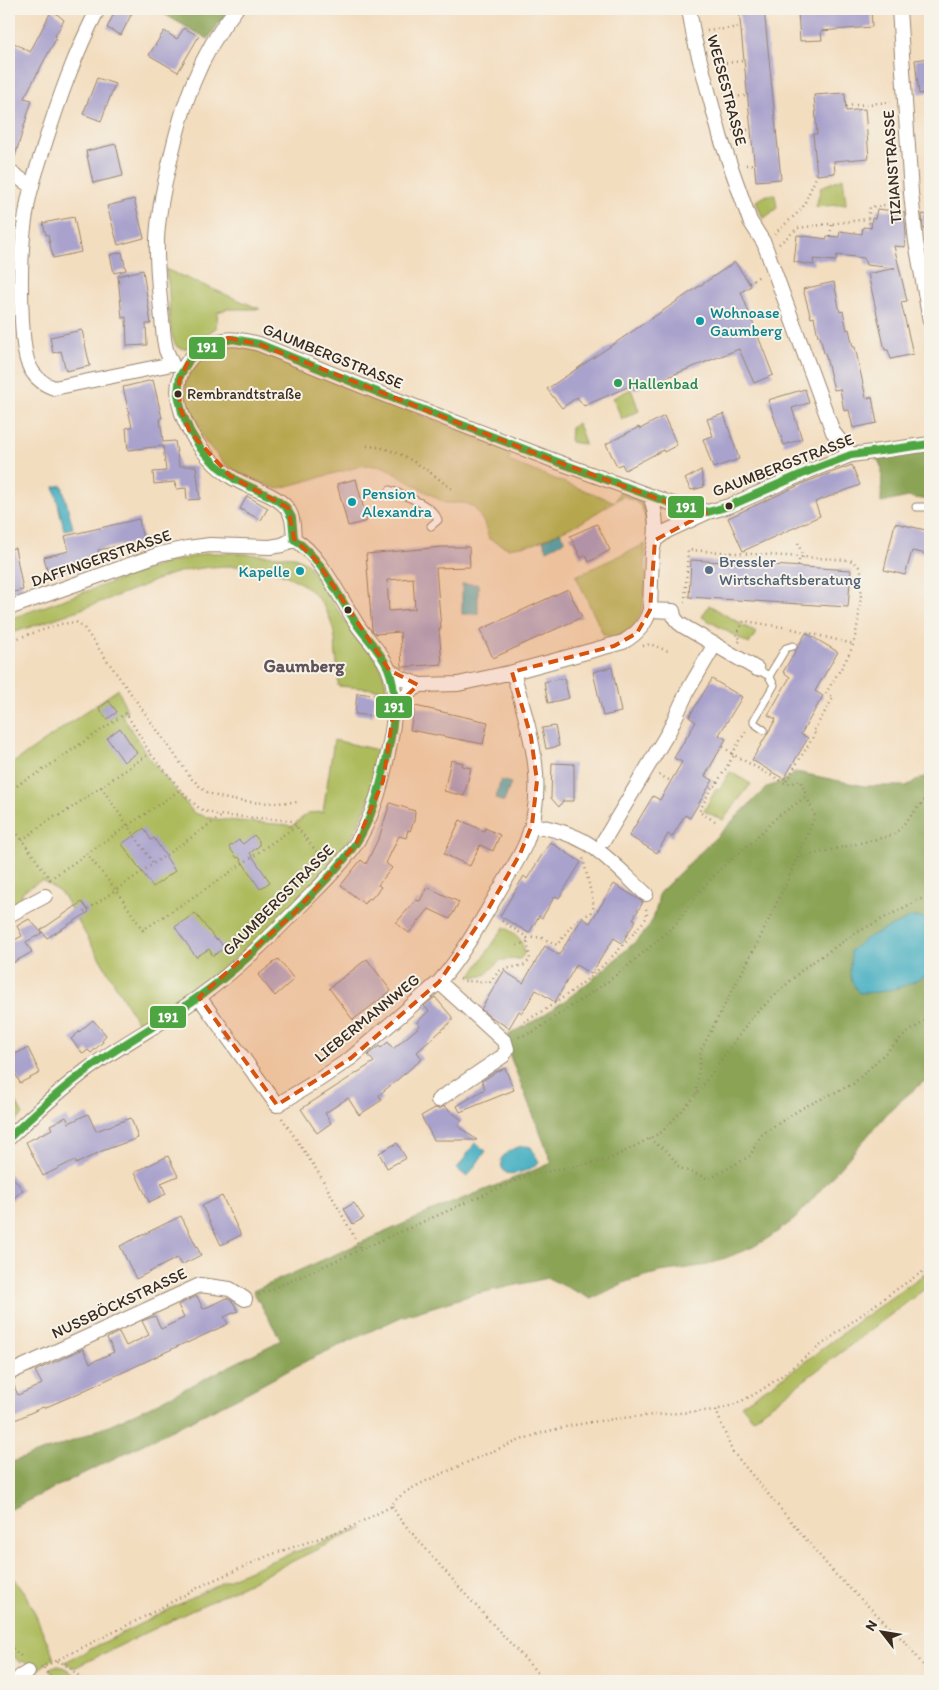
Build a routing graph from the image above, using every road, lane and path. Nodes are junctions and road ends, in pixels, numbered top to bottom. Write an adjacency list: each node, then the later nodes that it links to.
1 (98, 9): 19 (street)
2 (236, 9): 27 (street)
3 (689, 9): 25 (street, WEESESTRASSE)
4 (899, 9): 26 (street, TIZIANSTRASSE)
5 (740, 27): 6 (path)
6 (702, 31)
7 (744, 61): 8 (path)
8 (710, 65)
9 (747, 96): 10 (path)
10 (719, 97)
11 (895, 102): 12 (path)
12 (846, 106)
13 (729, 130): 14 (path)
14 (751, 130)
15 (754, 164): 16 (path)
16 (740, 166)
17 (9, 171): 19 (street)
18 (816, 175): 25 (path)
19 (32, 186): 27 (street)
20 (905, 202): 21 (path)
21 (868, 219): 22 (path); 23 (path)
22 (832, 224): 24 (path); 25 (path)
23 (871, 228)
24 (830, 236)
25 (765, 248): 30 (street, WEESESTRASSE)
26 (930, 321)
27 (177, 367): 33 (street, GAUMBERGSTRASSE); 38 (street)
28 (930, 444): 30 (street, GAUMBERGSTRASSE)
29 (367, 446): 32 (path)
30 (850, 454): 36 (street, GAUMBERGSTRASSE)
31 (390, 490): 37 (lane)
32 (453, 490)
33 (650, 496): 36 (street, GAUMBERGSTRASSE); 39 (street)
34 (930, 506): 35 (lane)
35 (916, 507)
36 (708, 512): 39 (street)
37 (431, 526)
38 (294, 539): 46 (street, DAFFINGERSTRASSE); 55 (street, GAUMBERGSTRASSE)
39 (655, 540): 47 (street)
40 (798, 543): 42 (path)
41 (734, 554): 42 (path); 43 (path); 45 (path)
42 (801, 558): 44 (path); 51 (path)
43 (732, 562)
44 (799, 566)
45 (685, 604)
46 (9, 608)
47 (650, 610): 50 (street); 56 (street)
48 (732, 640): 51 (path)
49 (9, 641): 71 (path)
50 (715, 644): 57 (street); 79 (street)
51 (853, 644): 65 (path)
52 (644, 646): 54 (path)
53 (793, 646): 57 (lane)
54 (668, 652)
55 (389, 670): 58 (street); 59 (street, GAUMBERGSTRASSE)
56 (512, 672): 58 (street); 76 (street, LIEBERMANNWEG)
57 (763, 673): 60 (lane)
58 (420, 685): 59 (street)
59 (394, 708): 84 (street, GAUMBERGSTRASSE)
60 (754, 723): 61 (lane); 64 (path)
61 (764, 730)
62 (723, 747): 64 (path)
63 (150, 753): 66 (path); 67 (path); 68 (path)
64 (733, 754): 65 (path); 73 (path)
65 (785, 783): 70 (path)
66 (101, 787): 75 (path); 78 (path)
67 (181, 790): 72 (path); 75 (path)
68 (9, 792)
69 (930, 794): 82 (path)
70 (807, 796): 82 (path); 99 (path)
71 (300, 802)
72 (224, 815): 77 (path); 83 (path)
73 (715, 821)
74 (9, 822): 78 (path)
75 (128, 825): 81 (path); 83 (path)
76 (532, 825): 80 (street); 89 (street, LIEBERMANNWEG)
77 (296, 826): 84 (path); 85 (path)
78 (22, 840): 81 (path)
79 (604, 840)
80 (588, 844): 86 (street); 92 (path)
81 (86, 853): 85 (path)
82 (797, 858): 100 (path)
83 (154, 864): 85 (path)
84 (333, 872): 96 (street, GAUMBERGSTRASSE)
85 (116, 890): 90 (path)
86 (646, 894): 98 (path)
87 (45, 896): 91 (street)
88 (930, 897): 100 (path)
89 (487, 911): 92 (path); 95 (street, LIEBERMANNWEG)
90 (84, 912)
91 (9, 915)
92 (527, 938): 93 (path)
93 (528, 942): 94 (path); 95 (path)
94 (516, 945)
95 (443, 977): 99 (street, LIEBERMANNWEG); 102 (street, LIEBERMANNWEG)
96 (199, 997): 102 (street, one-way to 102); 103 (street, GAUMBERGSTRASSE)
97 (930, 1016): 104 (path)
98 (524, 1022)
99 (505, 1042): 101 (street)
100 (696, 1095): 104 (path)
101 (438, 1100)
102 (277, 1105): 105 (path)
103 (9, 1138)
104 (649, 1139): 105 (path)
105 (361, 1249): 107 (path)
106 (930, 1266): 109 (path)
107 (245, 1298): 108 (street, NUSSBÖCKSTRASSE)
108 (9, 1373)
109 (715, 1410): 110 (path); 118 (path)
110 (392, 1506): 112 (path); 117 (path)
111 (9, 1645): 113 (path)
112 (57, 1661): 115 (path); 116 (path)
113 (29, 1668): 114 (street)
114 (17, 1681)
115 (53, 1681)
116 (85, 1681)
117 (545, 1681)
118 (930, 1681)

